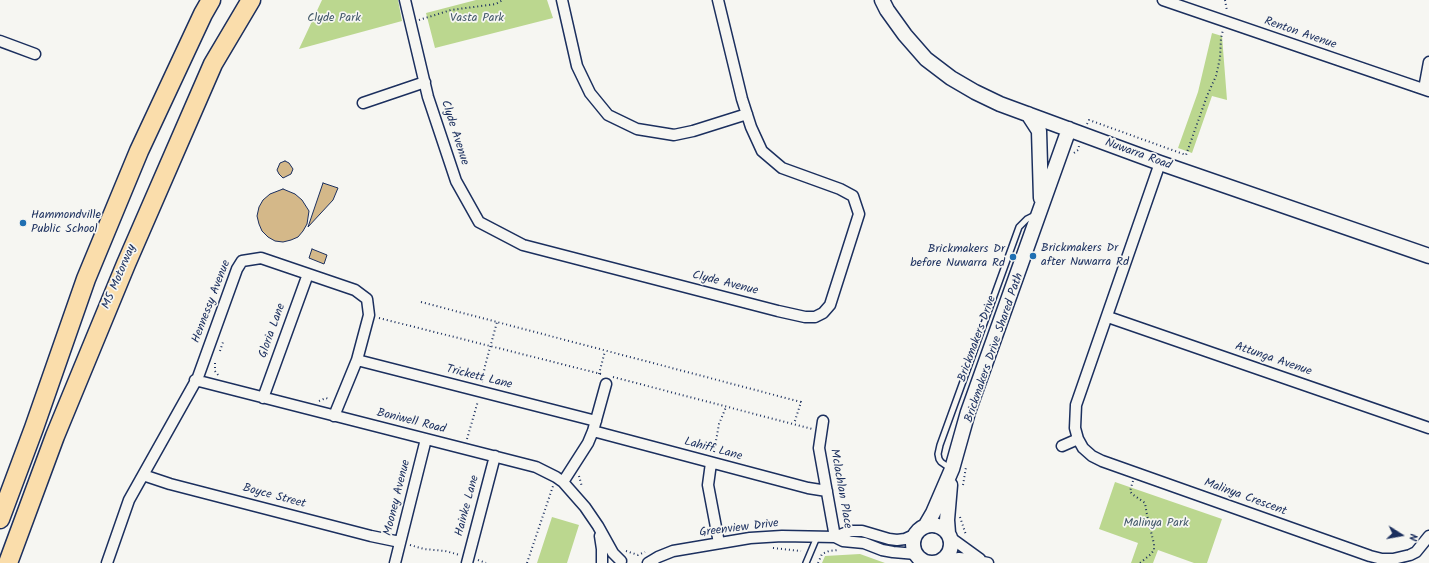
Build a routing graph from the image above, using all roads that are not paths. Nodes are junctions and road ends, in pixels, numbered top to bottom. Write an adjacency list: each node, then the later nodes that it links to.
1 (211, 0): 39 (highway)
2 (251, 0): 54 (highway, M5 Motorway)
3 (405, 0): 11 (street, Clyde Avenue)
4 (562, 0): 14 (street)
5 (718, 0): 14 (street, Clyde Avenue)
6 (882, 0): 15 (street, Nuwarra Road)
7 (1163, 0): 12 (street, Renton Avenue)
8 (0, 41): 9 (street)
9 (35, 54)
10 (1429, 62): 12 (street)
11 (425, 82): 13 (street); 14 (street, Clyde Avenue)
12 (1427, 90)
13 (363, 103)
14 (747, 114)
15 (1028, 114): 16 (street, Nuwarra Road); 18 (street)
16 (1069, 129): 17 (street, Nuwarra Road); 18 (street, Brickmakers Drive)
17 (1160, 163): 19 (street, Nuwarra Road); 21 (street)
18 (1040, 210): 35 (street, Brickmakers Drive)
19 (1429, 256)
20 (308, 274): 22 (street, Hennessy Avenue); 23 (street, Hennessy Avenue); 25 (street, Gloria Lane)
21 (1108, 317): 29 (street, Attunga Avenue); 31 (street)
22 (357, 360): 26 (street, Hennessy Avenue); 28 (street, Trickett Lane)
23 (195, 380): 25 (street, Boniwell Road); 36 (street, Hennessy Avenue)
24 (606, 384): 28 (street)
25 (263, 398): 26 (street, Boniwell Road)
26 (334, 416): 30 (street, Boniwell Road)
27 (823, 421): 38 (street, Mclachlan Place)
28 (594, 426): 34 (street, Lahiff Lane); 37 (street)
29 (1429, 428)
30 (426, 439): 33 (street, Boniwell Road); 46 (street, Mooney Avenue)
31 (1078, 439): 32 (street); 50 (street, Malinya Crescent)
32 (1062, 446)
33 (495, 456): 37 (street, Boniwell Road); 49 (street, Hainke Lane)
34 (712, 463): 38 (street, Lahiff Lane); 47 (street)
35 (952, 469): 41 (street, Brickmakers Drive); 42 (street, Brickmakers Drive)
36 (143, 475): 46 (street, Boyce Street); 55 (street, Hennessy Avenue)
37 (560, 480): 40 (street, Boniwell Road)
38 (827, 491): 45 (street, Mclachlan Place)
39 (0, 519)
40 (598, 526): 51 (street, Boniwell Road); 57 (street, Boniwell Road)
41 (921, 530): 42 (street); 45 (street, Greenview Drive); 48 (street)
42 (949, 536): 52 (street); 53 (street)
43 (1429, 536): 50 (street, Malinya Crescent)
44 (817, 537): 45 (street, Greenview Drive); 47 (street, Greenview Drive); 60 (lane)
45 (835, 537): 48 (street, Greenview Drive)
46 (400, 542): 56 (street, Mooney Avenue)
47 (719, 543): 59 (street, Greenview Drive)
48 (919, 558): 52 (street)
49 (469, 559)
50 (1415, 559)
51 (624, 562): 58 (street)
52 (939, 562): 53 (street)
53 (986, 562)
54 (8, 563)
55 (107, 563)
56 (394, 563)
57 (602, 563)
58 (609, 563)
59 (648, 563)
60 (806, 563)

